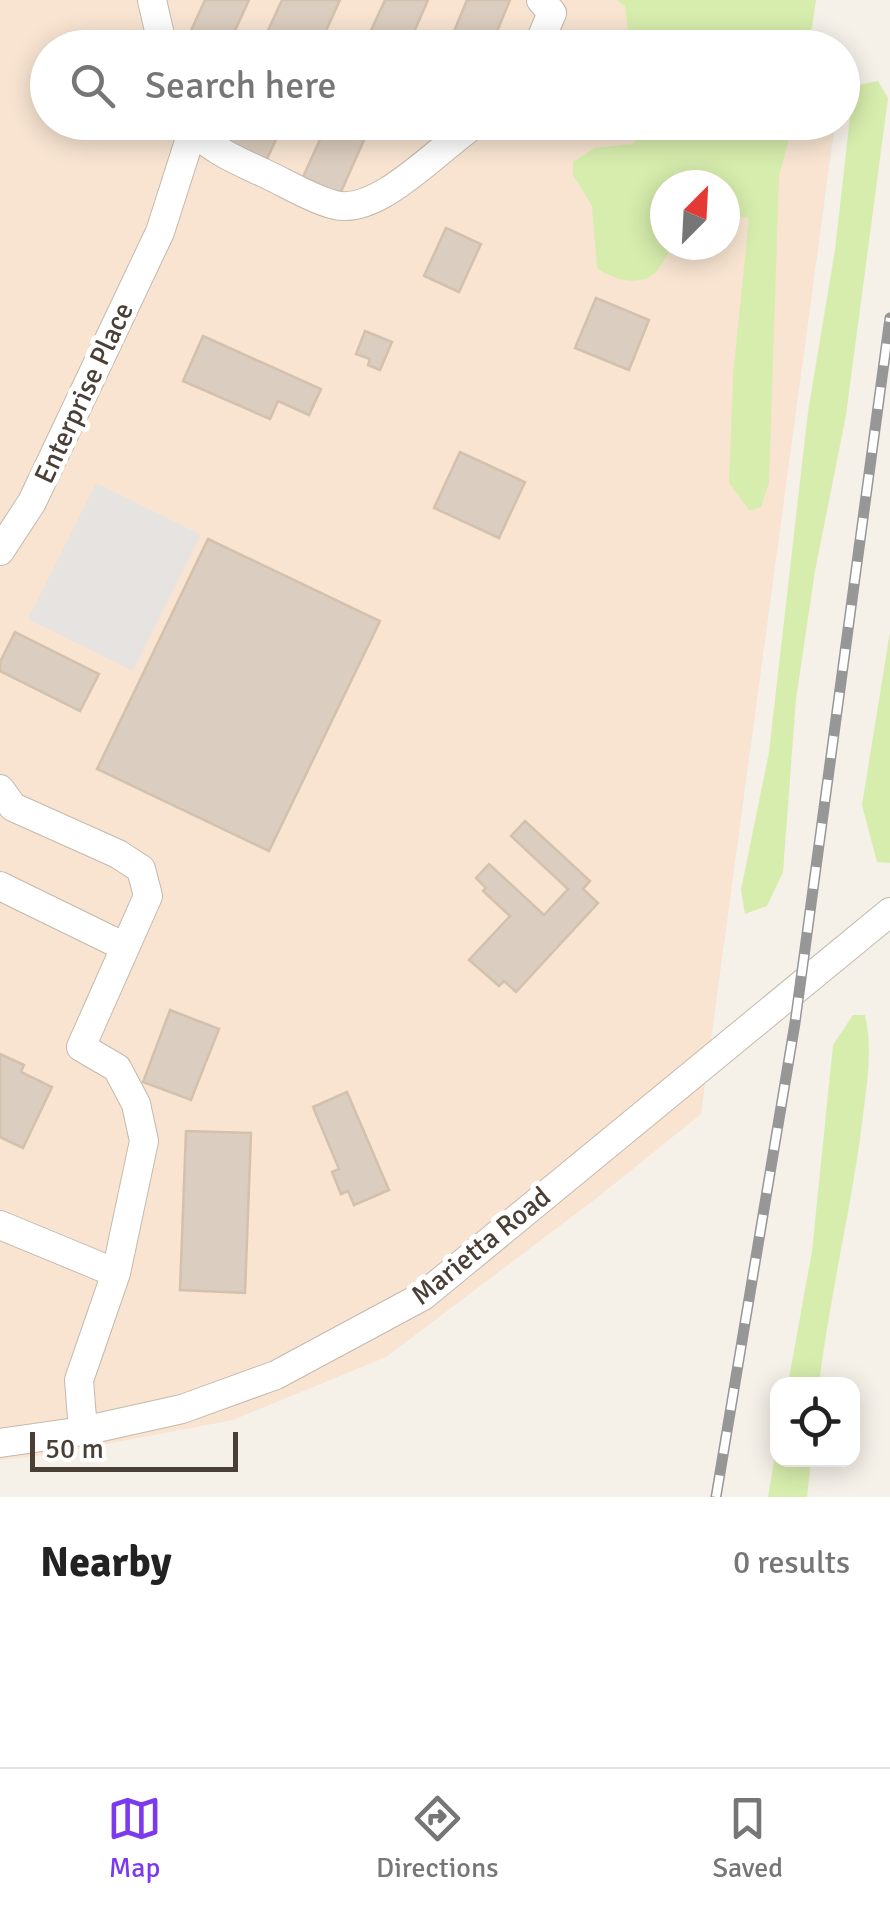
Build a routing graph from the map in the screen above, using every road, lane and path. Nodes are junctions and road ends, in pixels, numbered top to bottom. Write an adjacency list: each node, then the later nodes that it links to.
1 (152, 0): 3 (street)
2 (542, 0): 4 (street)
3 (159, 30)
4 (545, 30)
5 (186, 140): 8 (street, Enterprise Place)
6 (207, 140): 7 (street)
7 (451, 140)
8 (0, 551)
9 (0, 789): 12 (street)
10 (0, 886): 12 (street)
11 (890, 912): 15 (street, Marietta Road)
12 (125, 947): 14 (street)
13 (0, 1225): 14 (street)
14 (116, 1273): 15 (street)
15 (84, 1431): 16 (street, Marietta Road)
16 (0, 1443)

